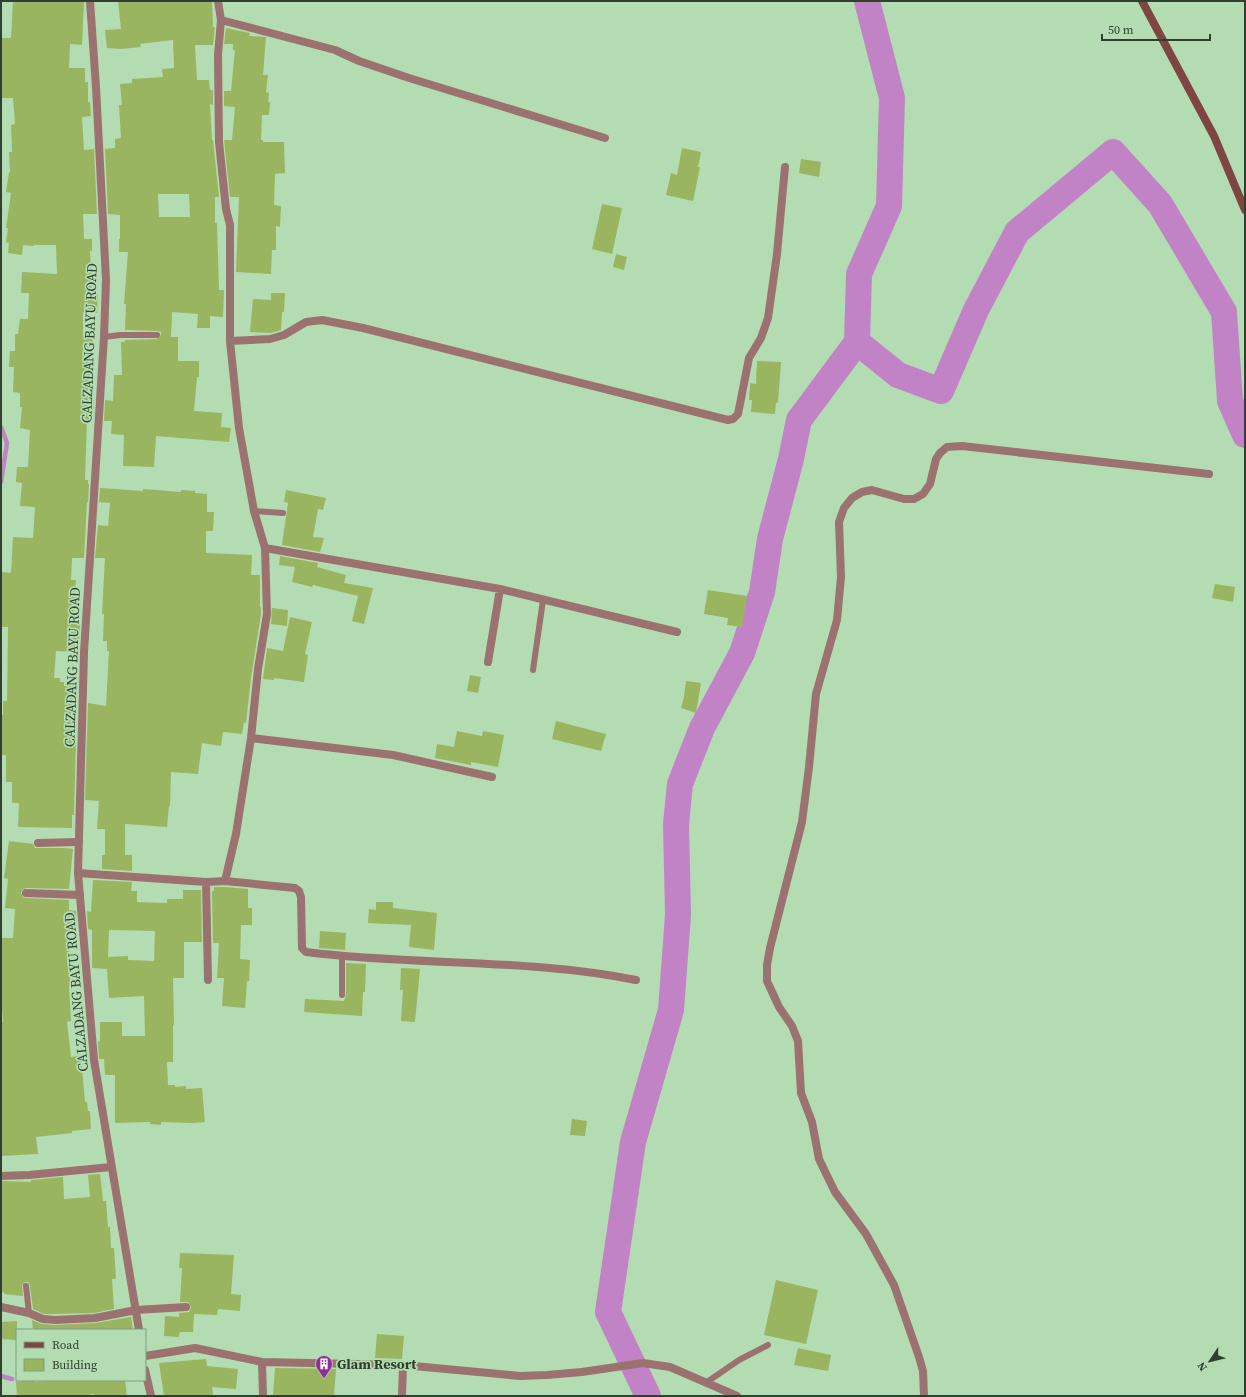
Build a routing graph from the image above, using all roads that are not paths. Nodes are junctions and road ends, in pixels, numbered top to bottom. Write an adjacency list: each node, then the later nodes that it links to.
1 (90, 1): 9 (street, CALZADANG BAYU ROAD)
2 (218, 1): 4 (street)
3 (1142, 1): 7 (main road)
4 (221, 20): 5 (street); 10 (street)
5 (605, 138)
6 (785, 166): 10 (street)
7 (1245, 210)
8 (157, 335): 9 (lane)
9 (104, 337): 22 (street, CALZADANG BAYU ROAD)
10 (230, 341): 12 (street)
11 (1209, 474): 52 (street)
12 (254, 511): 13 (lane); 14 (street)
13 (283, 513)
14 (264, 548): 15 (street); 20 (street)
15 (500, 590): 16 (street); 18 (street)
16 (543, 600): 17 (street); 19 (lane)
17 (678, 632)
18 (488, 662)
19 (533, 670)
20 (251, 738): 21 (street); 25 (street)
21 (492, 776)
22 (79, 842): 23 (street); 24 (street, CALZADANG BAYU ROAD)
23 (38, 843)
24 (78, 873): 26 (street); 28 (street, CALZADANG BAYU ROAD)
25 (225, 881): 26 (street); 29 (street)
26 (206, 882): 30 (street)
27 (26, 893): 28 (street)
28 (80, 895): 33 (street, CALZADANG BAYU ROAD)
29 (342, 956): 31 (street); 32 (lane)
30 (208, 980)
31 (636, 980)
32 (342, 995)
33 (111, 1167): 34 (street); 38 (street, CALZADANG BAYU ROAD)
34 (1, 1176)
35 (26, 1286): 39 (lane)
36 (1, 1307): 39 (street)
37 (186, 1307): 38 (street)
38 (136, 1310): 39 (street); 40 (street, CALZADANG BAYU ROAD)
39 (29, 1313)
40 (139, 1329)
41 (768, 1345): 46 (lane)
42 (146, 1356): 43 (street)
43 (262, 1362): 44 (street); 49 (street)
44 (403, 1365): 46 (street); 50 (street)
45 (146, 1374): 48 (street)
46 (707, 1382): 47 (street)
47 (726, 1394): 51 (street)
48 (151, 1396)
49 (263, 1396)
50 (402, 1396)
51 (737, 1396)
52 (924, 1396)

